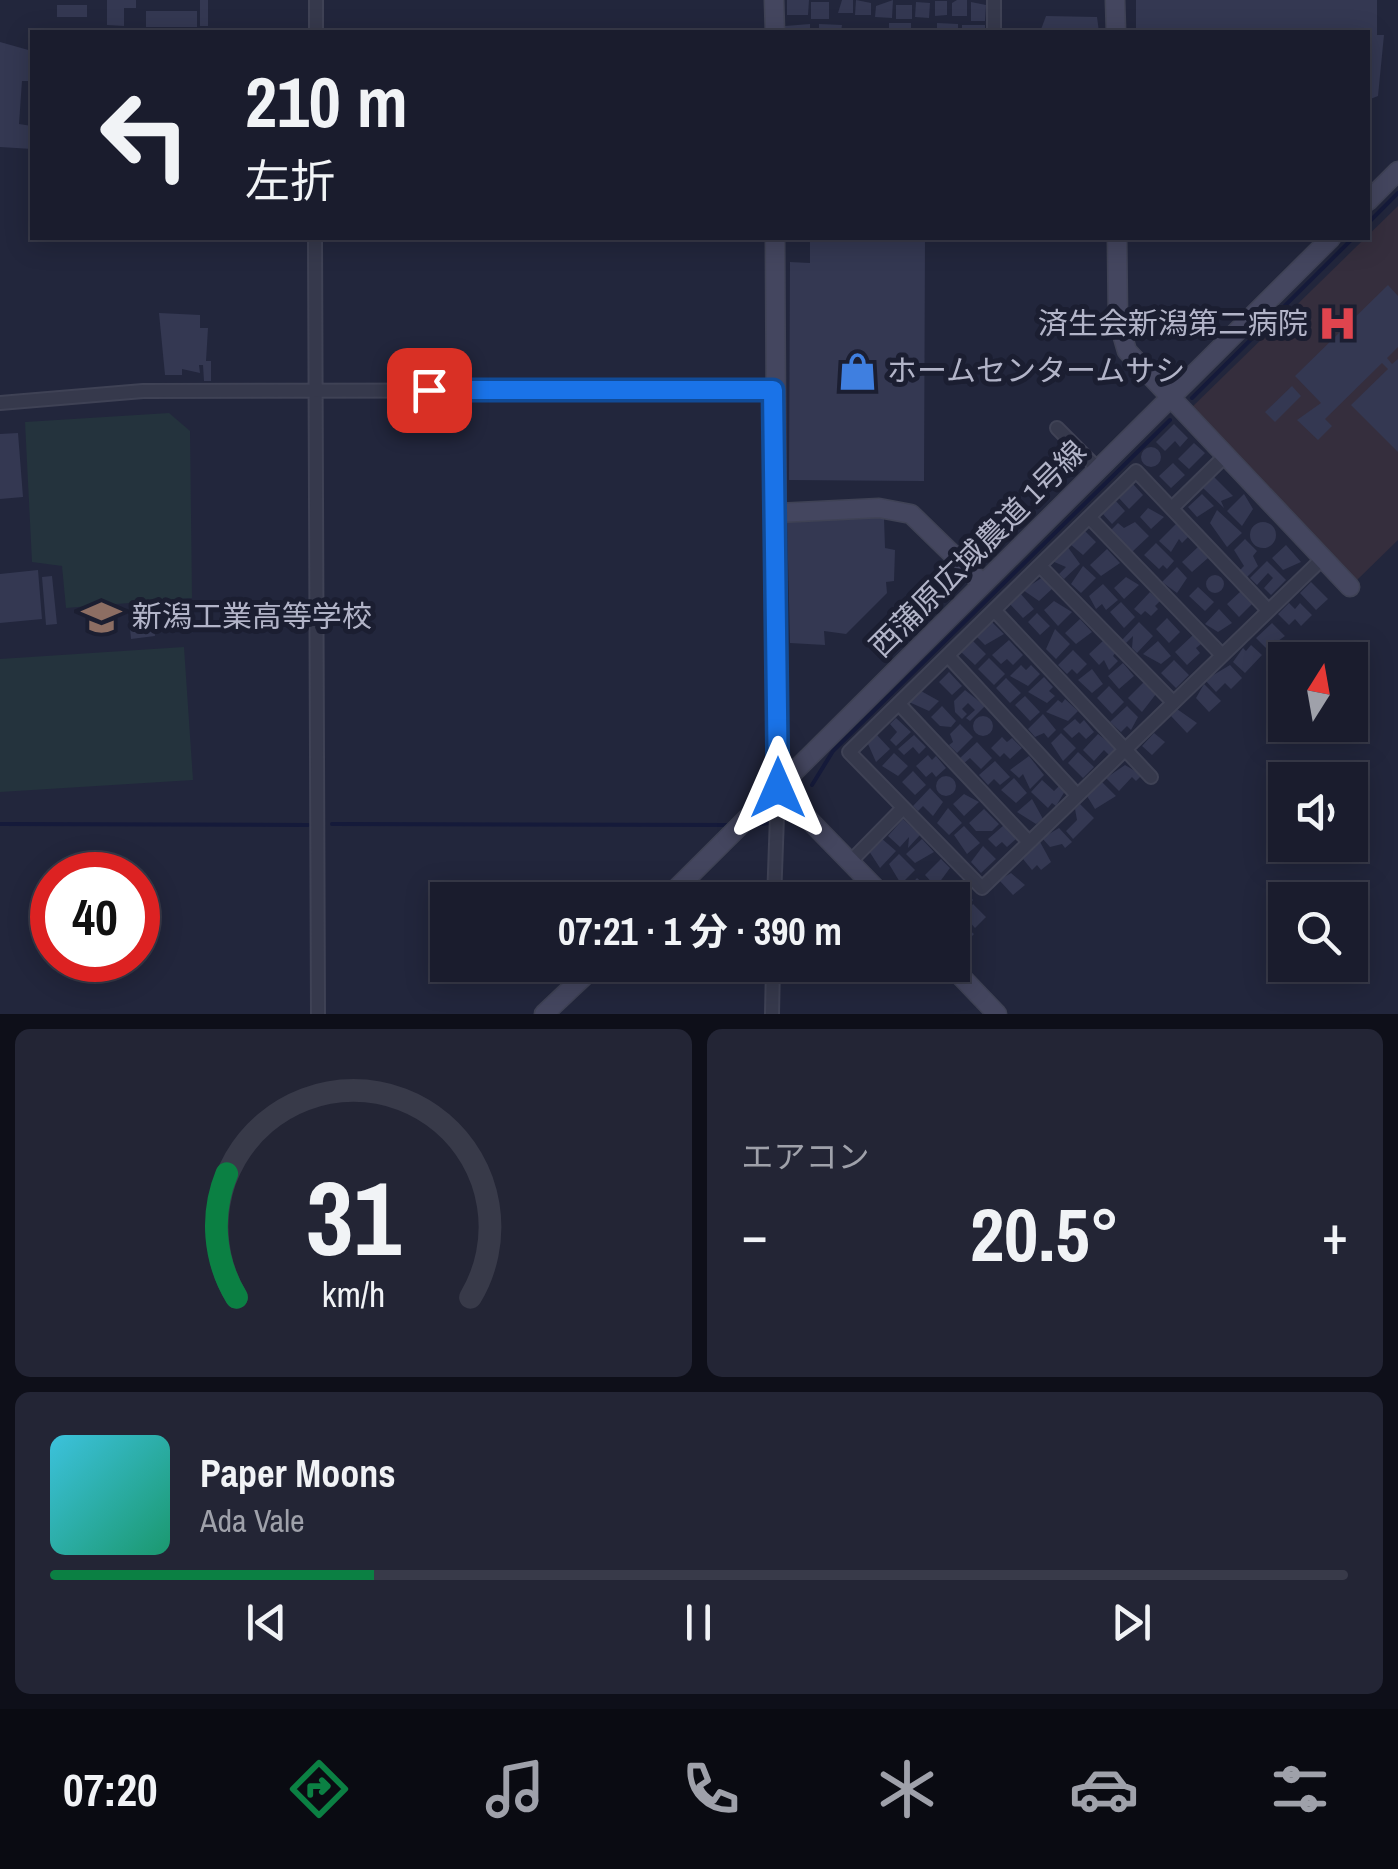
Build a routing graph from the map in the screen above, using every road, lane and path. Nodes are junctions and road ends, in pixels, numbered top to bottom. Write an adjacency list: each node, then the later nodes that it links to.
1 (316, 0): 5 (street)
2 (774, 0): 6 (street)
3 (994, 0): 7 (street)
4 (1116, 0): 8 (street)
5 (316, 30)
6 (774, 30)
7 (994, 30)
8 (1116, 30)
9 (1398, 171): 10 (street)
10 (1370, 199)
11 (315, 240): 15 (street)
12 (775, 240): 16 (street)
13 (1117, 240): 17 (street)
14 (1329, 240): 17 (street, 西蒲原広域農道 1号線)
15 (314, 390): 16 (street); 18 (street); 48 (street)
16 (773, 390): 23 (street)
17 (1170, 397): 20 (street); 21 (street, 西蒲原広域農道 1号線)
18 (0, 403)
19 (1058, 428): 21 (street)
20 (1224, 457): 22 (street); 25 (street)
21 (1097, 468): 27 (street, 西蒲原広域農道 1号線)
22 (1172, 508): 24 (street); 29 (street)
23 (778, 512): 27 (street); 37 (street)
24 (1090, 517): 26 (street); 31 (street)
25 (1322, 558): 28 (street); 29 (street)
26 (1040, 566): 30 (street); 33 (street)
27 (982, 583): 37 (street, 西蒲原広域農道 1号線)
28 (1350, 587)
29 (1268, 610): 31 (street)
30 (995, 611): 32 (street); 35 (street)
31 (1222, 654): 33 (street)
32 (948, 656): 34 (street); 38 (street)
33 (1173, 702): 35 (street)
34 (899, 704): 39 (street); 40 (street)
35 (1124, 749): 36 (street); 38 (street)
36 (1151, 777)
37 (778, 788): 41 (street); 42 (street, 西蒲原広域農道 1号線); 43 (street)
38 (1077, 795): 40 (street)
39 (903, 808): 40 (street); 41 (street)
40 (1030, 842)
41 (850, 862): 44 (street)
42 (683, 882)
43 (775, 882)
44 (869, 882)
45 (578, 982): 49 (street)
46 (773, 982): 50 (street)
47 (966, 982): 51 (street)
48 (318, 1014)
49 (544, 1014)
50 (772, 1014)
51 (997, 1014)

